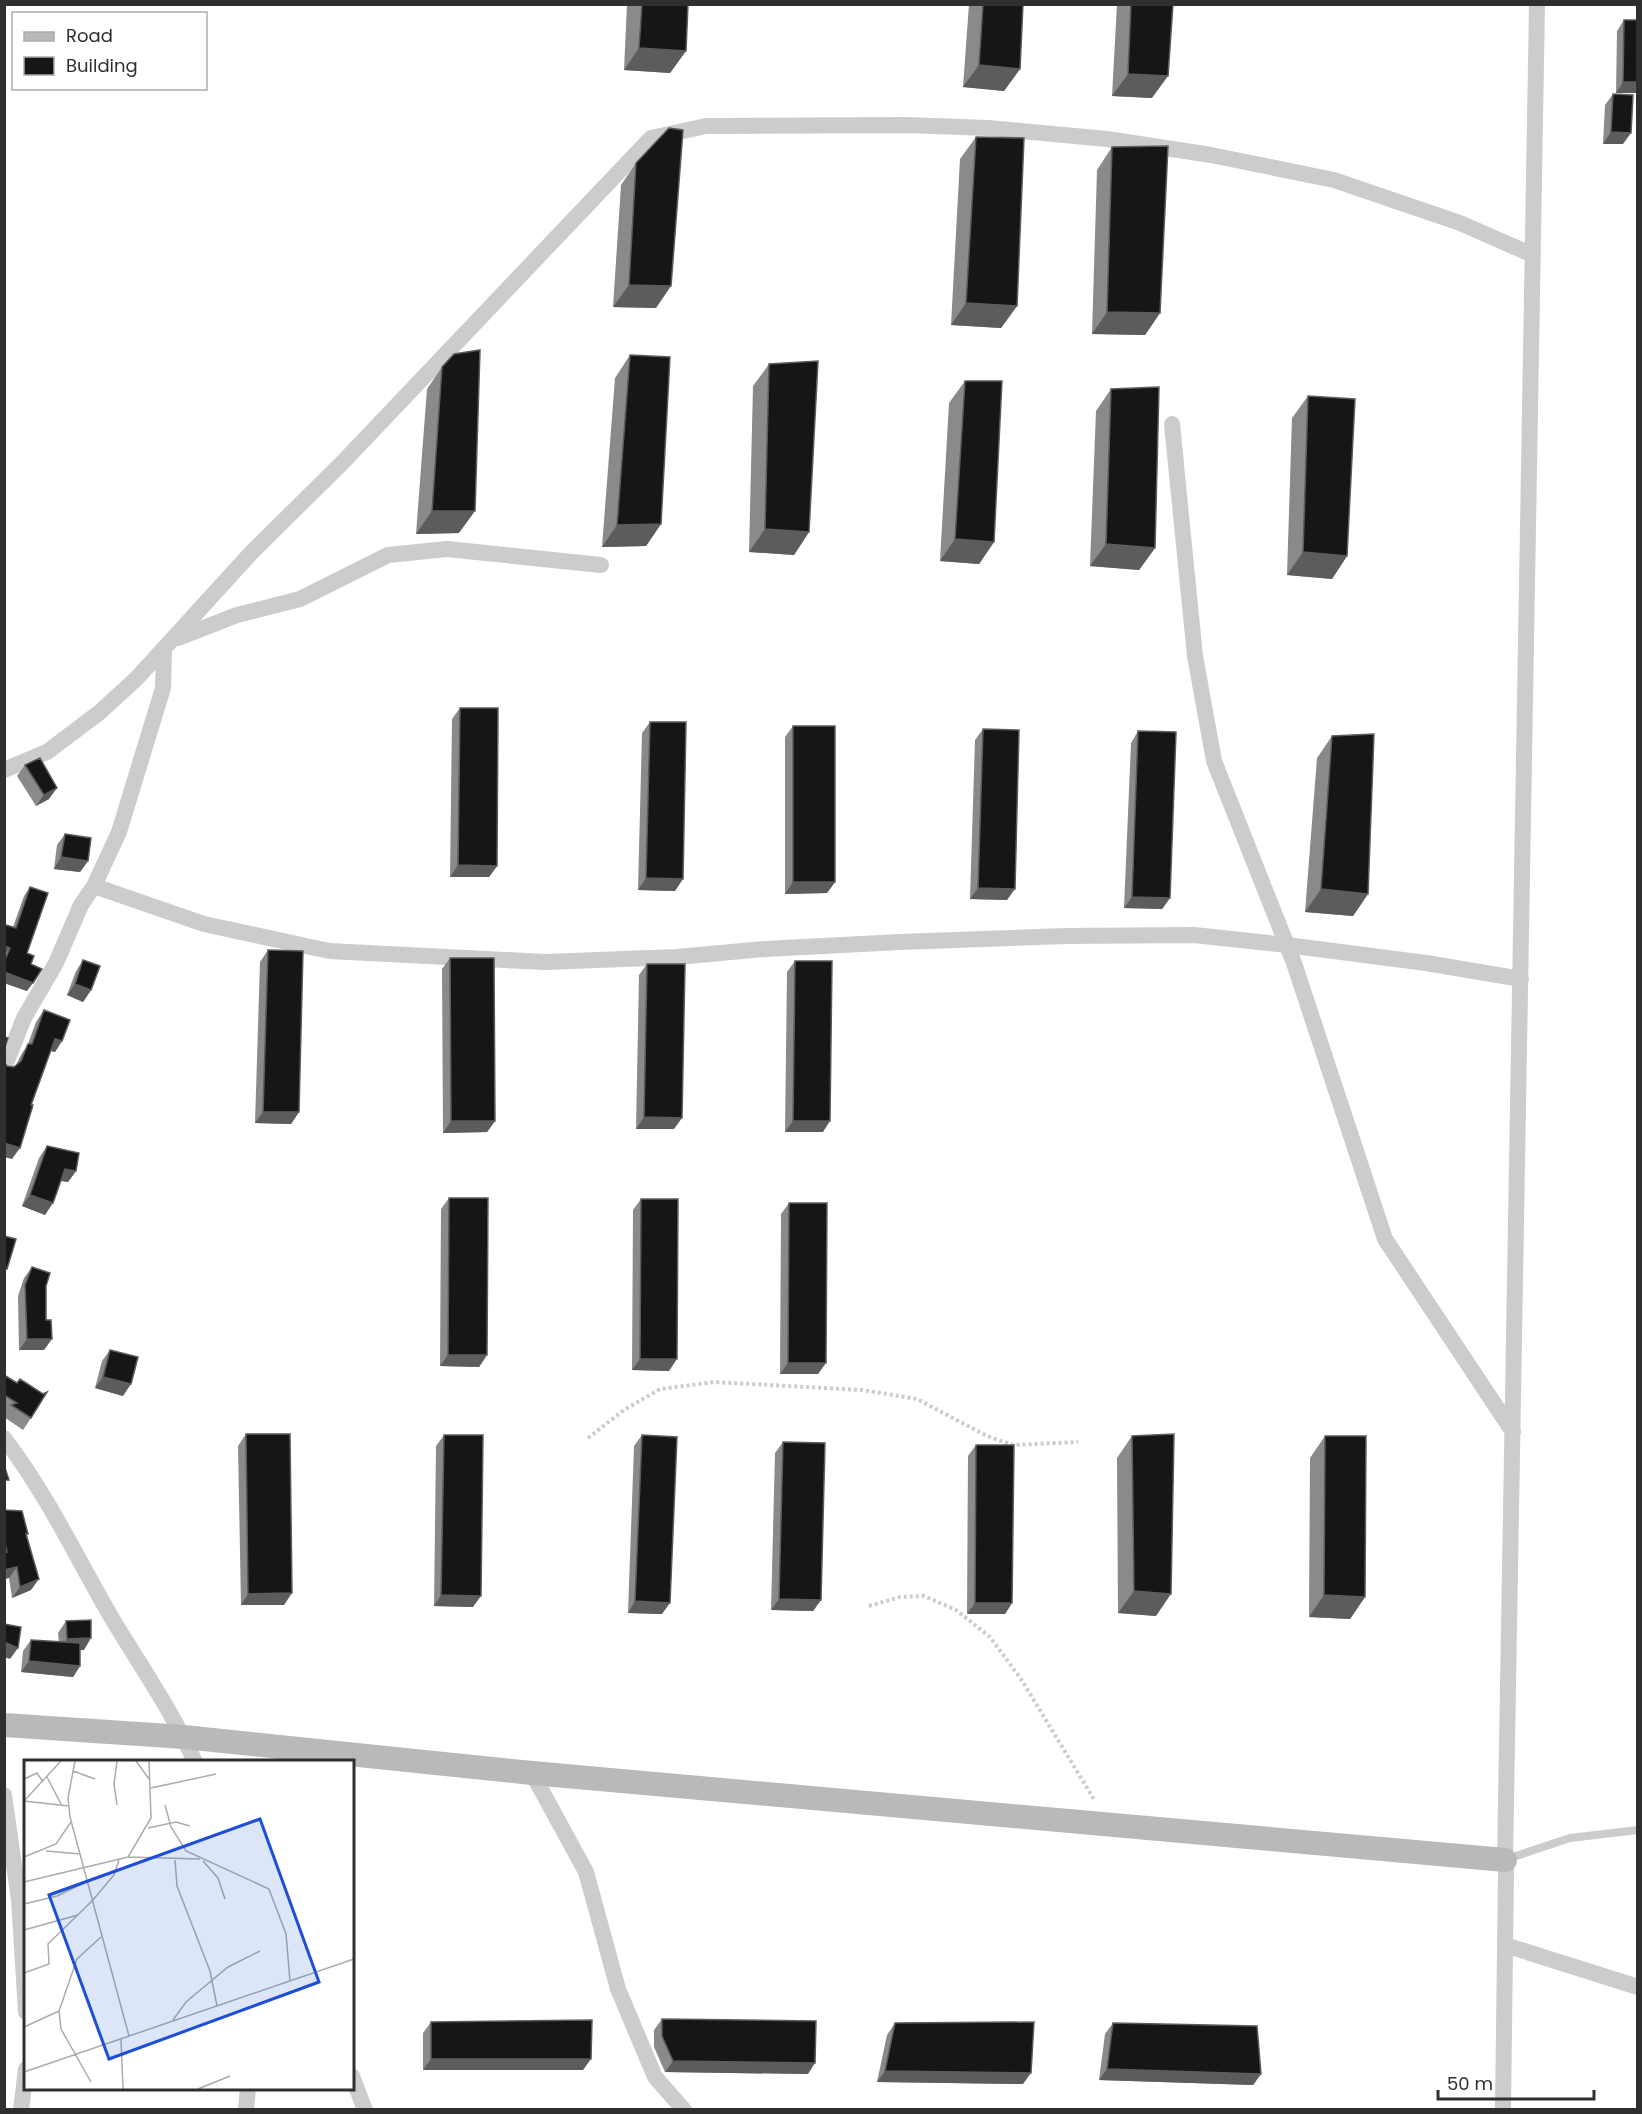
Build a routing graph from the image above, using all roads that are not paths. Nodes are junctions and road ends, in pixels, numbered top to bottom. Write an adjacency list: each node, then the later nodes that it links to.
1 (1537, 4): 2 (street)
2 (1533, 255): 5 (street); 9 (street)
3 (1172, 424): 8 (street)
4 (601, 565): 5 (street)
5 (169, 645): 6 (street); 7 (street)
6 (4, 770)
7 (94, 886): 8 (street); 10 (street)
8 (1287, 945): 9 (street); 11 (street)
9 (1521, 979): 11 (street)
10 (4, 1068)
11 (1513, 1432): 19 (street)
12 (4, 1438): 14 (street)
13 (4, 1725): 14 (main road)
14 (184, 1737): 15 (street); 16 (main road)
15 (195, 1760)
16 (532, 1773): 19 (main road); 29 (street)
17 (4, 1795): 21 (street)
18 (1638, 1830): 19 (lane)
19 (1505, 1860): 20 (street)
20 (1505, 1945): 22 (street); 30 (street)
21 (24, 1975)
22 (1638, 1988)
23 (354, 2081): 28 (street)
24 (24, 2085): 26 (street)
25 (248, 2090): 27 (street)
26 (21, 2109)
27 (246, 2109)
28 (365, 2109)
29 (684, 2109)
30 (1503, 2109)

